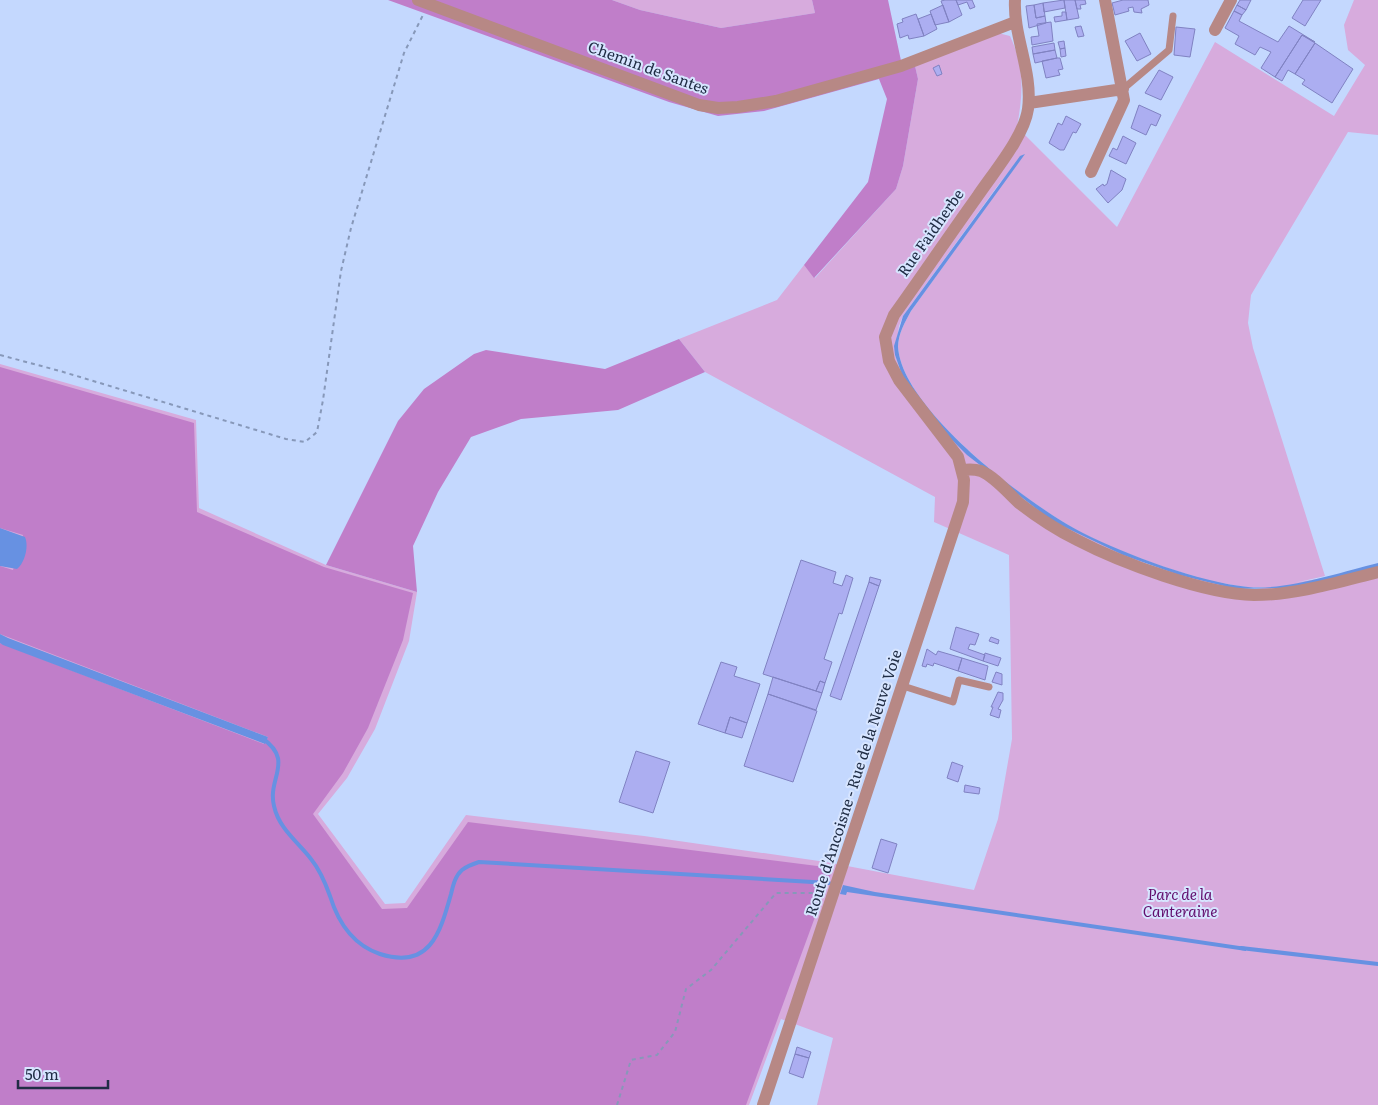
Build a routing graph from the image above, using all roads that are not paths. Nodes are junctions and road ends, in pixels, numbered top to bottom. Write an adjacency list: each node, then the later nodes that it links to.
1 (1015, 0): 6 (street, Rue Faidherbe)
2 (1105, 0): 8 (street)
3 (1232, 0): 7 (street)
4 (423, 2): 6 (street, Chemin de Santes)
5 (1173, 16): 8 (lane)
6 (1015, 22): 9 (street, Rue Faidherbe)
7 (1215, 30)
8 (1123, 89): 9 (street); 10 (street)
9 (1029, 103): 11 (street, Rue Faidherbe)
10 (1091, 172)
11 (962, 470): 12 (street); 13 (street, Route d'Ancoisne - Rue de la Neuve Voie)
12 (1378, 572)
13 (903, 686): 14 (lane); 15 (street, Route d'Ancoisne - Rue de la Neuve Voie)
14 (990, 687)
15 (763, 1105)

